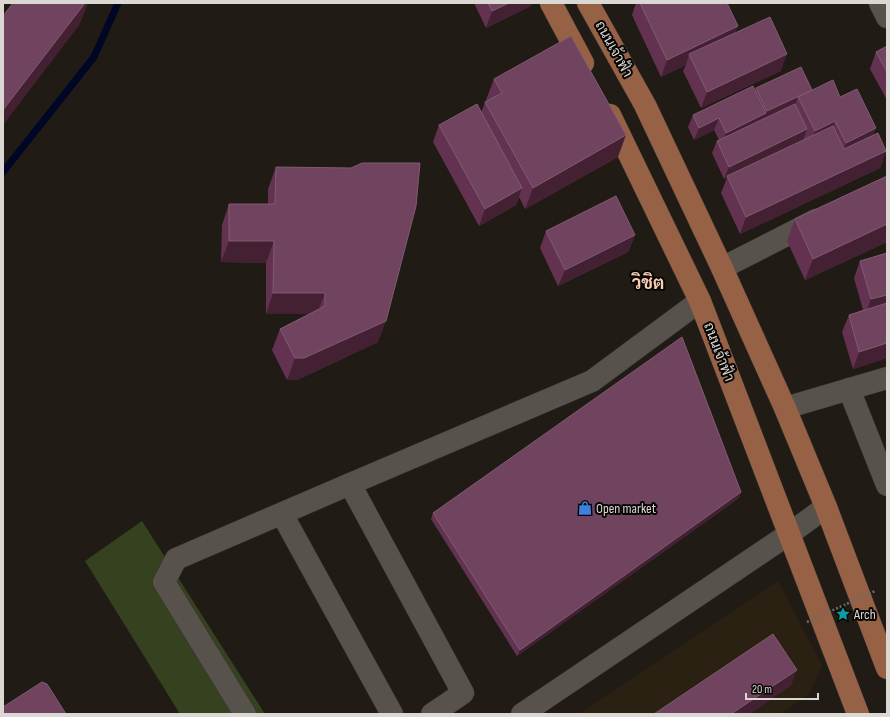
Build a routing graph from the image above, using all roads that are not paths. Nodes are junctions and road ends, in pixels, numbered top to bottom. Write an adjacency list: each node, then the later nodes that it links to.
1 (551, 3): 5 (main road)
2 (588, 3): 8 (main road, ถนนเจ้าฟ้า)
3 (880, 3): 4 (street)
4 (887, 17)
5 (590, 78)
6 (601, 99): 9 (main road, ถนนเจ้าฟ้า)
7 (832, 212): 8 (street)
8 (722, 268): 12 (main road, ถนนเจ้าฟ้า)
9 (700, 301): 13 (street); 17 (main road, ถนนเจ้าฟ้า)
10 (887, 378): 11 (street)
11 (849, 389): 12 (street); 14 (street)
12 (785, 408): 15 (main road, ถนนเจ้าฟ้า)
13 (350, 484): 16 (street); 21 (street)
14 (887, 485)
15 (826, 507): 17 (street); 18 (main road, ถนนเจ้าฟ้า)
16 (282, 514): 19 (street); 20 (street)
17 (789, 534): 22 (street); 23 (main road, ถนนเจ้าฟ้า)
18 (887, 668)
19 (245, 714)
20 (392, 714)
21 (432, 714)
22 (522, 714)
23 (858, 714)

